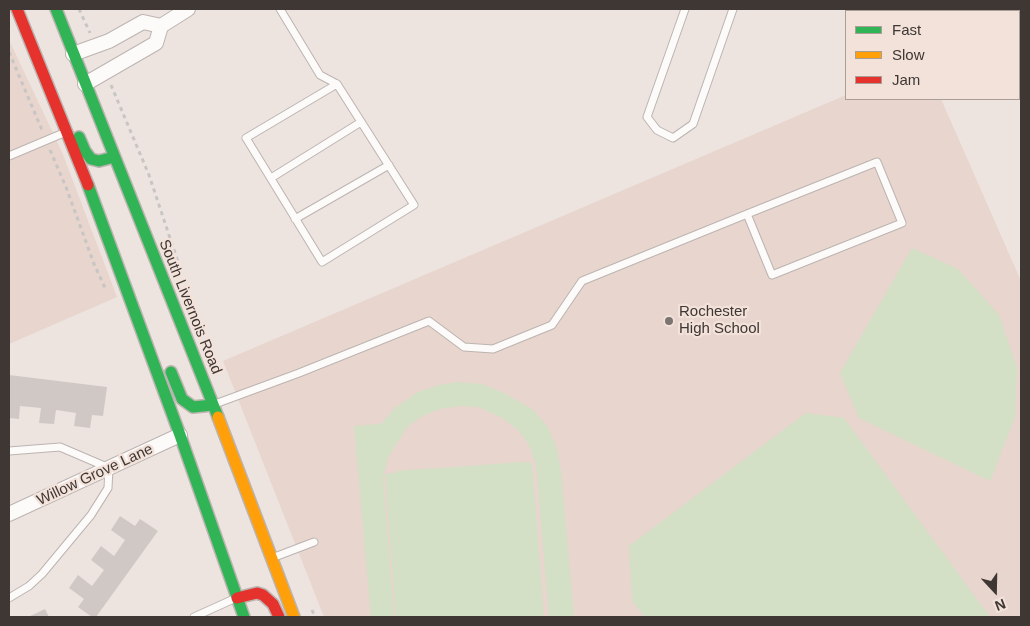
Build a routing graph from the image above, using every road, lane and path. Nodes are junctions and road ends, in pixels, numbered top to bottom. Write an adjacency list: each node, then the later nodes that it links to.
1 (17, 9): 15 (main road)
2 (56, 9): 11 (main road, South Livernois Road)
3 (79, 9): 8 (path)
4 (188, 9): 9 (street)
5 (280, 9): 13 (lane)
6 (685, 9): 7 (lane)
7 (733, 9)
8 (84, 22)
9 (161, 26): 11 (street); 12 (street)
10 (9, 52): 16 (path)
11 (73, 54): 12 (main road, South Livernois Road)
12 (85, 84): 18 (main road, South Livernois Road)
13 (337, 84): 14 (lane); 20 (lane)
14 (361, 122): 19 (lane); 20 (lane)
15 (72, 130): 16 (lane); 18 (main road); 23 (main road)
16 (46, 141): 17 (lane); 25 (path)
17 (9, 156)
18 (114, 157): 27 (main road, South Livernois Road)
19 (389, 165): 22 (lane); 22 (lane)
20 (271, 178): 22 (lane)
21 (747, 214): 21 (lane); 27 (lane)
22 (295, 219)
23 (111, 246): 24 (main road); 28 (main road)
24 (128, 261)
25 (108, 293)
26 (168, 364): 27 (main road)
27 (213, 405): 33 (main road, South Livernois Road)
28 (180, 435): 30 (street, Willow Grove Lane); 35 (main road)
29 (9, 451): 30 (lane)
30 (109, 468): 31 (street, Willow Grove Lane); 34 (lane)
31 (9, 514)
32 (314, 542): 33 (lane)
33 (272, 558): 39 (main road, South Livernois Road)
34 (9, 598)
35 (237, 598): 36 (lane); 37 (main road); 38 (main road)
36 (194, 617)
37 (244, 617)
38 (278, 617)
39 (294, 617)

